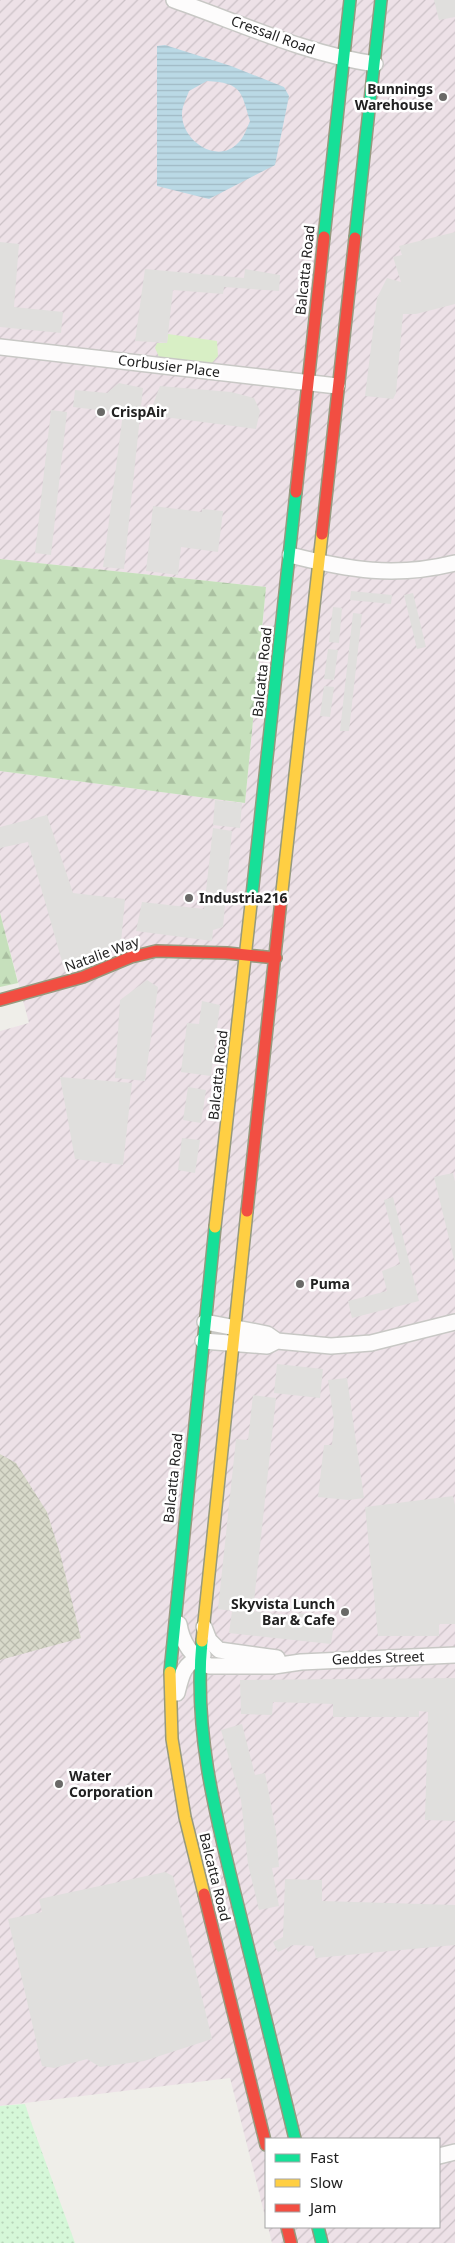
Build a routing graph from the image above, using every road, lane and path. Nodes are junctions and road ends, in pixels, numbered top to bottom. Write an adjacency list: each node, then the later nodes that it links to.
1 (174, 0): 4 (street, Cressall Road)
2 (350, 0): 4 (main road, Balcatta Road)
3 (381, 0): 5 (main road, Balcatta Road)
4 (344, 59): 5 (street, Cressall Road); 7 (main road, Balcatta Road)
5 (375, 64): 8 (main road, Balcatta Road)
6 (0, 348): 7 (street, Corbusier Place)
7 (308, 382): 8 (street, Corbusier Place); 9 (main road, Balcatta Road)
8 (337, 386): 10 (main road, Balcatta Road)
9 (290, 555): 10 (street); 12 (main road, Balcatta Road)
10 (318, 563): 11 (street); 13 (main road, Balcatta Road)
11 (455, 563)
12 (246, 955): 13 (main road, Natalie Way); 16 (main road, Balcatta Road); 18 (main road, Natalie Way)
13 (276, 958): 16 (main road, Balcatta Road)
14 (200, 964): 17 (main road, Natalie Way)
15 (229, 968): 16 (main road)
16 (259, 971): 19 (main road, Balcatta Road); 21 (main road, Balcatta Road)
17 (82, 990)
18 (0, 1000)
19 (205, 1322): 21 (street); 22 (main road, Balcatta Road)
20 (455, 1322): 23 (street)
21 (234, 1326): 23 (street); 24 (main road, Balcatta Road)
22 (203, 1341): 24 (street); 25 (main road, Balcatta Road)
23 (277, 1341): 24 (street)
24 (232, 1344): 26 (main road, Balcatta Road)
25 (175, 1598): 29 (street); 32 (main road, Balcatta Road)
26 (202, 1621): 27 (street); 29 (main road, Balcatta Road)
27 (219, 1650): 29 (street, Geddes Street); 30 (street, Geddes Street)
28 (455, 1655): 30 (street, Geddes Street)
29 (201, 1660): 30 (street, Geddes Street); 31 (street); 32 (street)
30 (301, 1662)
31 (199, 1684): 33 (main road, Balcatta Road)
32 (171, 1720): 34 (main road, Balcatta Road)
33 (295, 2138)
34 (265, 2141)
35 (455, 2152): 36 (street)
36 (440, 2156)
37 (287, 2228): 39 (main road)
38 (318, 2228): 40 (main road)
39 (291, 2243)
40 (322, 2243)

